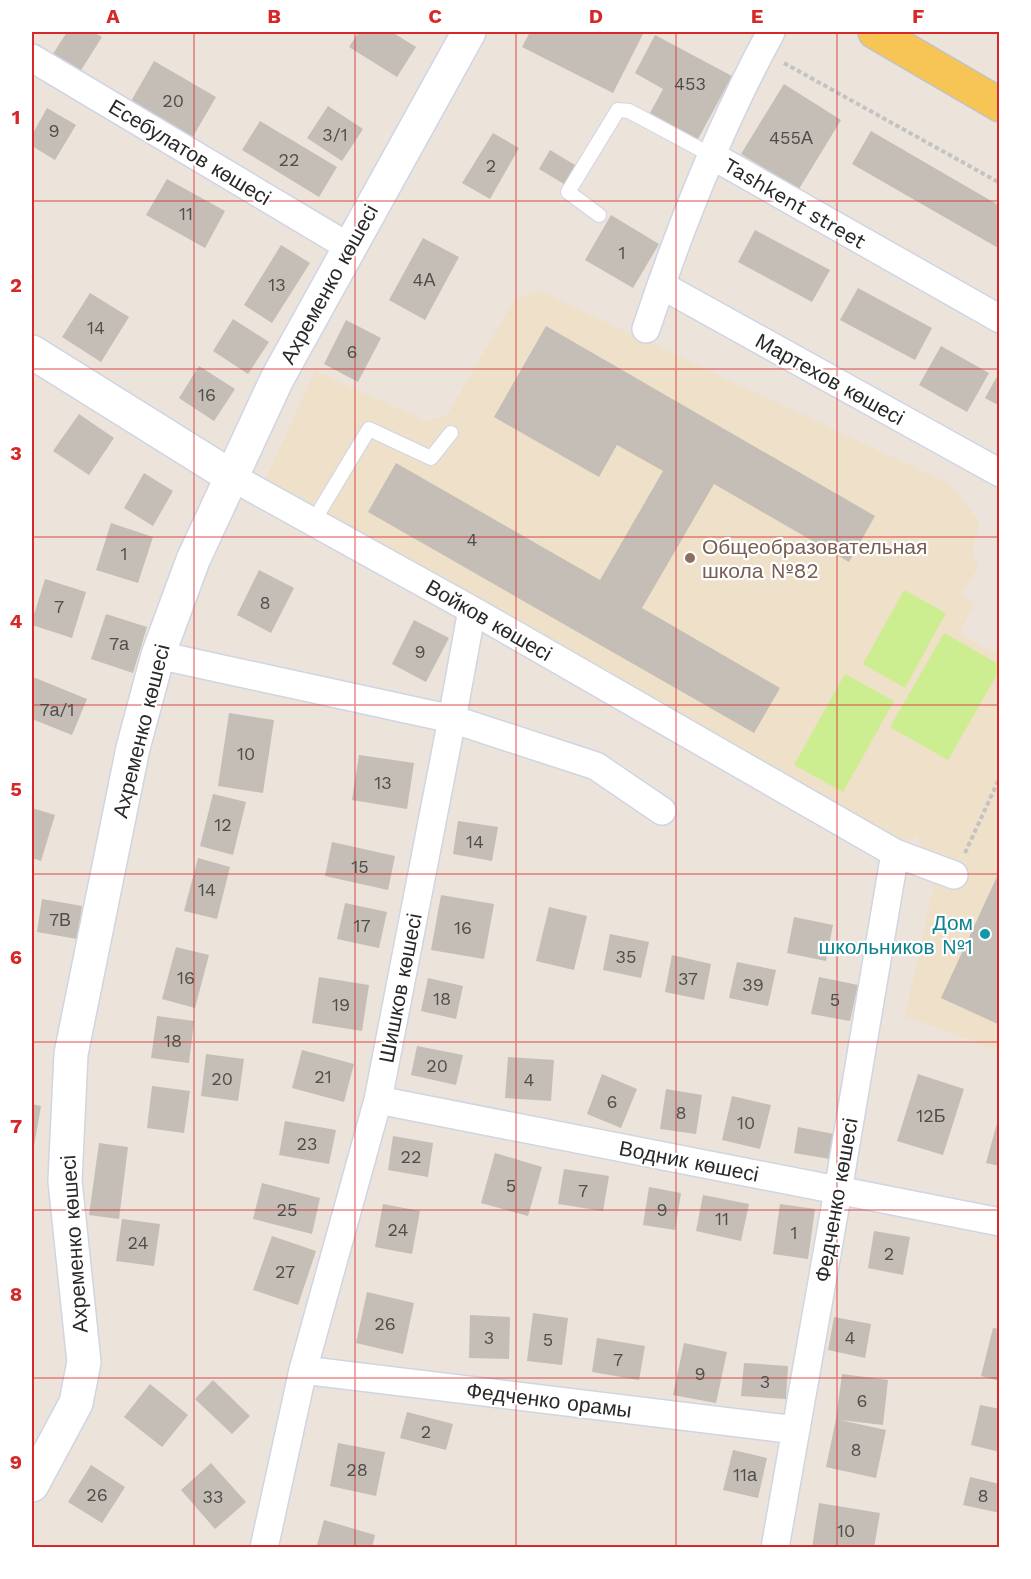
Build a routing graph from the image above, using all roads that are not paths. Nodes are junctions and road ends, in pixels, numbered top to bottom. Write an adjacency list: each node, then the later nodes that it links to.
1 (469, 32): 8 (street, Ахременко көшесі)
2 (875, 32): 5 (main road)
3 (766, 41): 6 (street, Tashkent street)
4 (32, 58): 8 (street, Есебулатов көшесі)
5 (999, 105)
6 (711, 155): 7 (lane); 9 (street); 10 (street, Tashkent street)
7 (599, 215)
8 (349, 247): 15 (street, Ахременко көшесі)
9 (661, 285): 11 (street); 14 (street, Мартехов көшесі)
10 (999, 319)
11 (646, 329)
12 (32, 352): 15 (street, Войков көшесі)
13 (451, 433): 16 (lane)
14 (999, 473)
15 (232, 477): 16 (street, Войков көшесі); 18 (street, Ахременко көшесі)
16 (313, 522): 17 (street, Войков көшесі)
17 (472, 610): 19 (street, Шишков көшесі); 21 (street, Войков көшесі)
18 (158, 655): 19 (street); 28 (street, Ахременко көшесі)
19 (452, 719): 20 (street); 23 (street, Шишков көшесі)
20 (662, 811)
21 (895, 853): 22 (street, Войков көшесі); 24 (street, Федченко көшесі)
22 (954, 875)
23 (378, 1100): 24 (street, Водник көшесі); 26 (street, Шишков көшесі)
24 (838, 1191): 25 (street, Водник көшесі); 27 (street, Федченко көшесі)
25 (999, 1222)
26 (303, 1370): 27 (street, Федченко орамы); 29 (street, Шишков көшесі)
27 (796, 1430): 30 (street, Федченко көшесі)
28 (32, 1485)
29 (264, 1548)
30 (775, 1548)

